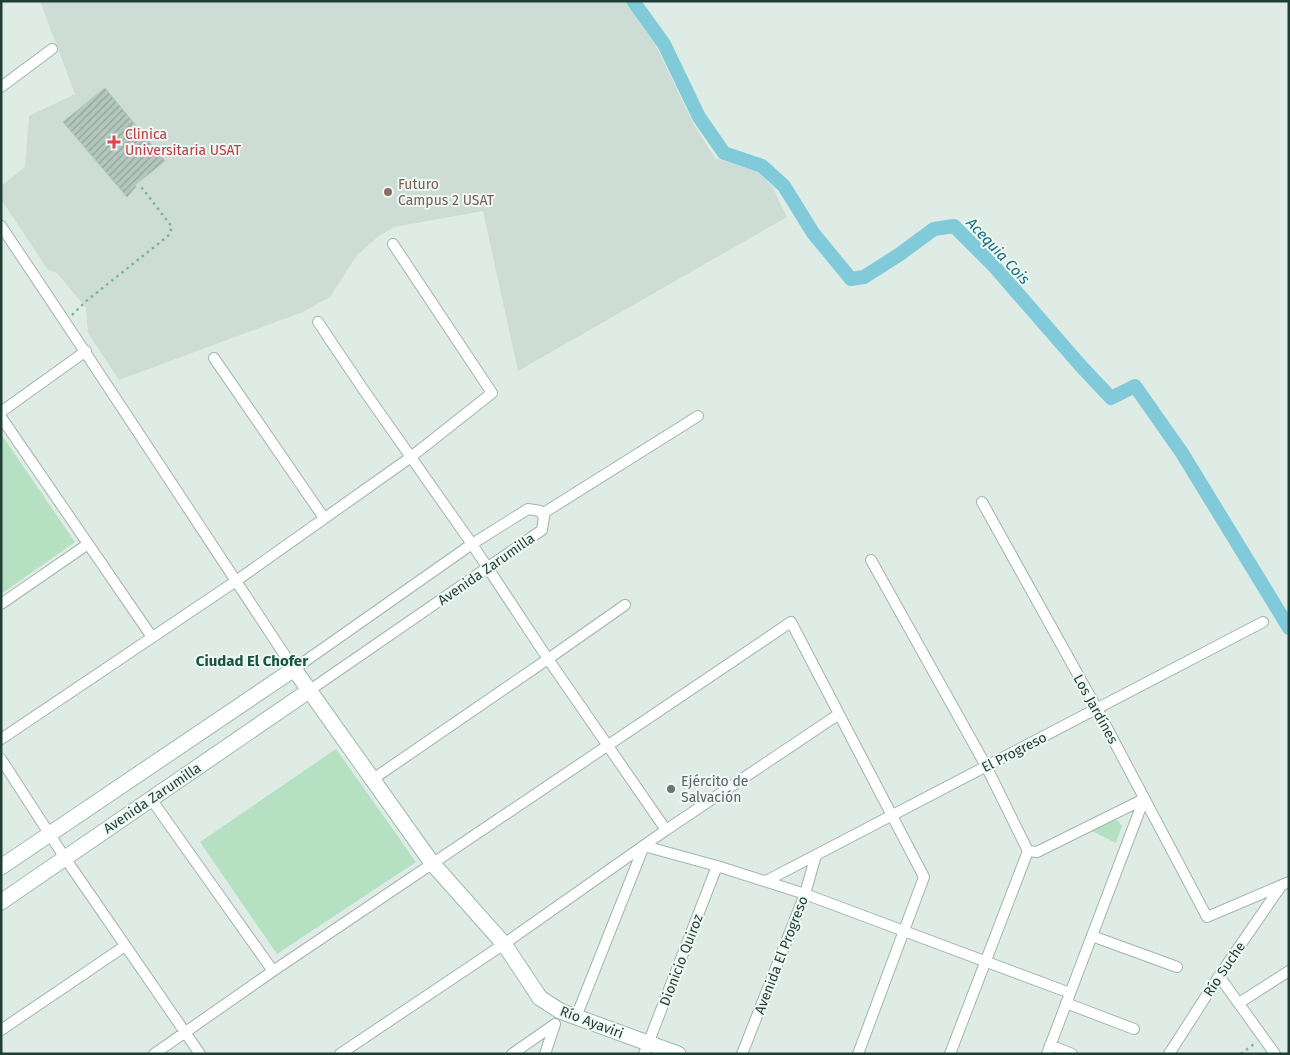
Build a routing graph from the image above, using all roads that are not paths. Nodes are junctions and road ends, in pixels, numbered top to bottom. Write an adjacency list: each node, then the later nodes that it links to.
1 (52, 49): 2 (street)
2 (1, 88)
3 (1, 226): 6 (street)
4 (393, 244): 11 (street)
5 (318, 322): 11 (street)
6 (86, 351): 8 (street); 19 (street)
7 (214, 358): 14 (street)
8 (1, 412)
9 (698, 416): 13 (street)
10 (1, 417): 15 (street)
11 (411, 457): 14 (street); 16 (street)
12 (982, 502): 27 (street, Los Jardínes)
13 (542, 514): 16 (street, Avenida Zarumilla); 18 (street, Avenida Zarumilla)
14 (324, 518): 19 (street)
15 (88, 544): 20 (street); 23 (street)
16 (472, 544): 18 (street); 25 (street, Avenida Zarumilla)
17 (871, 560): 32 (street)
18 (488, 568): 24 (street); 26 (street, Avenida Zarumilla)
19 (236, 581): 23 (street); 25 (street)
20 (1, 604)
21 (625, 605): 24 (street)
22 (1263, 622): 27 (street, El Progreso)
23 (152, 637): 29 (street)
24 (548, 659): 30 (street); 33 (street)
25 (294, 668): 26 (street, Río Ayaviri); 38 (street, Avenida Zarumilla)
26 (310, 690): 33 (street, Río Ayaviri); 34 (street, Avenida Zarumilla)
27 (1096, 709): 32 (street, El Progreso); 35 (street, Los Jardínes)
28 (839, 714): 30 (street); 36 (street); 37 (street)
29 (1, 738)
30 (607, 745): 37 (street); 43 (street)
31 (1, 759): 38 (street)
32 (986, 766): 36 (street, El Progreso); 40 (street)
33 (373, 779): 43 (street, Río Ayaviri)
34 (152, 799): 42 (street, Avenida Zarumilla); 56 (street)
35 (1144, 799): 40 (street); 47 (street, Los Jardínes); 51 (street)
36 (892, 815): 41 (street, El Progreso); 50 (street)
37 (666, 830): 39 (street)
38 (50, 834): 42 (street); 45 (street, Avenida Zarumilla)
39 (644, 846): 44 (street); 52 (street); 61 (street)
40 (1028, 851): 54 (street)
41 (816, 854): 46 (street, El Progreso); 48 (street, Avenida El Progreso)
42 (65, 858): 49 (street, Avenida Zarumilla); 53 (street)
43 (432, 863): 52 (street, Río Ayaviri); 56 (street)
44 (717, 866): 46 (street); 66 (street, Dionicio Quiroz)
45 (1, 867)
46 (766, 881): 48 (street)
47 (1285, 883): 58 (street, Río Suche)
48 (805, 894): 50 (street); 74 (street, Avenida El Progreso)
49 (1, 902)
50 (903, 931): 54 (street); 75 (street)
51 (1092, 936): 55 (street); 59 (street)
52 (504, 944): 62 (street, Río Ayaviri); 70 (street)
53 (125, 946): 64 (street); 65 (street)
54 (985, 962): 59 (street); 76 (street)
55 (1177, 967)
56 (273, 971): 65 (street)
57 (1289, 971): 60 (street)
58 (1219, 976): 60 (street); 78 (street, Río Suche)
59 (1068, 998): 63 (street); 67 (street)
60 (1239, 1003): 79 (street)
61 (576, 1017): 62 (street, Río Ayaviri); 66 (street, Río Ayaviri)
62 (558, 1018): 71 (street); 72 (street)
63 (1134, 1029)
64 (1, 1030)
65 (185, 1032): 68 (street); 69 (street)
66 (646, 1048): 73 (street, Río Ayaviri)
67 (1049, 1049): 77 (street)
68 (154, 1054)
69 (200, 1054)
70 (340, 1054)
71 (512, 1054)
72 (545, 1054)
73 (678, 1054)
74 (742, 1054)
75 (858, 1054)
76 (950, 1054)
77 (1072, 1054)
78 (1169, 1054)
79 (1274, 1054)

